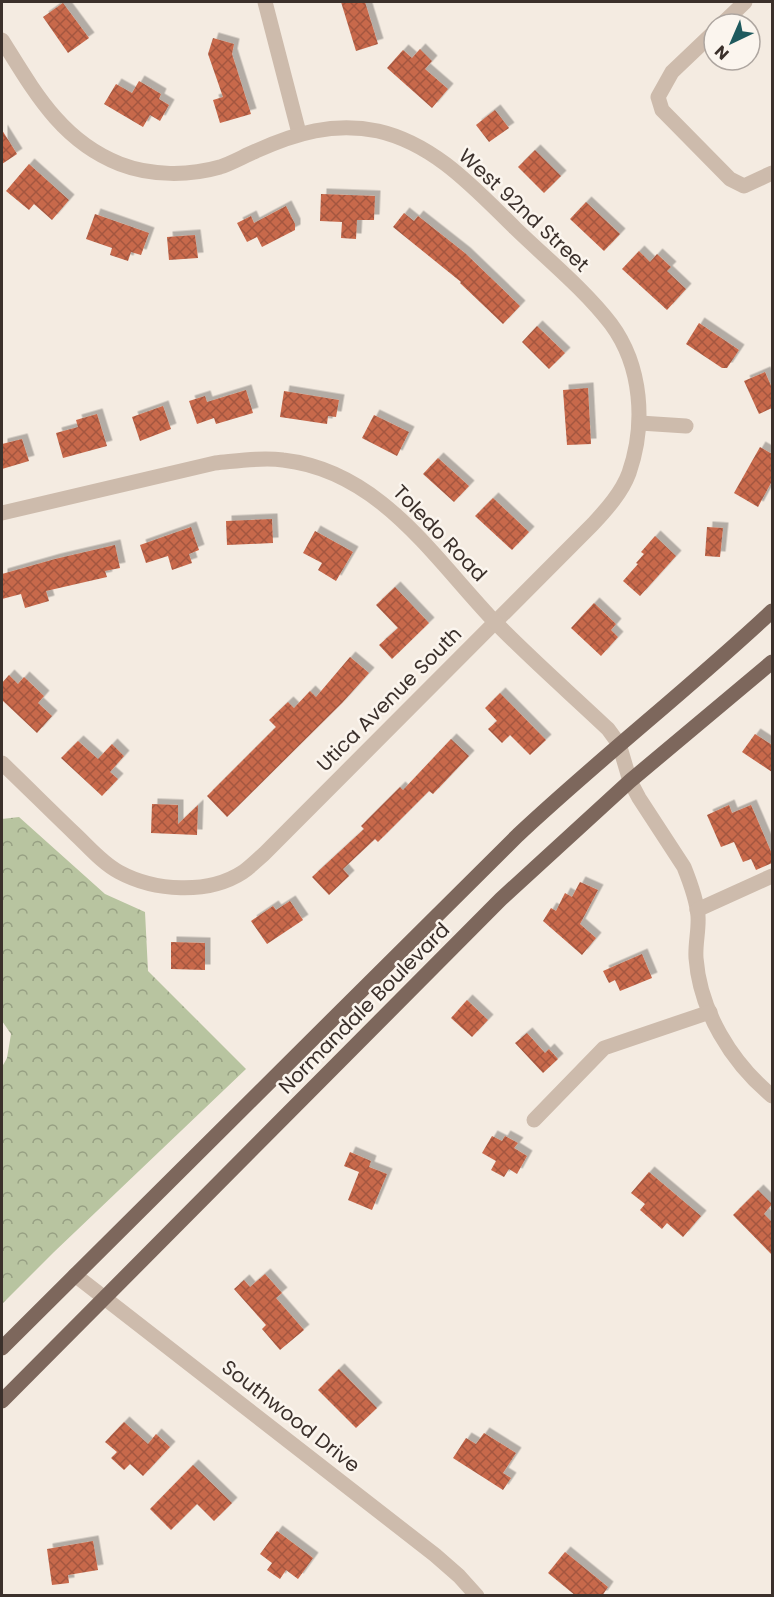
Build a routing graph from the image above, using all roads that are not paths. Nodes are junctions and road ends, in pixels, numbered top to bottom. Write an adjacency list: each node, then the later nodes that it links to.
1 (265, 2): 4 (street)
2 (2, 40): 4 (street, West 92nd Street)
3 (702, 43): 5 (street)
4 (299, 133): 6 (street, West 92nd Street)
5 (772, 172)
6 (639, 423): 7 (street); 10 (street, Utica Avenue South)
7 (686, 426)
8 (2, 513): 10 (street, Toledo Road)
9 (772, 611): 12 (main road, Normandale Boulevard)
10 (496, 623): 12 (street, Toledo Road); 13 (street, Utica Avenue South)
11 (772, 662): 14 (main road, Normandale Boulevard)
12 (619, 744): 14 (street, Toledo Road); 20 (main road, Normandale Boulevard)
13 (2, 763)
14 (630, 781): 16 (street, Toledo Road); 21 (main road, Normandale Boulevard)
15 (772, 876): 16 (street)
16 (697, 910): 17 (street, Toledo Road)
17 (710, 1012): 18 (street, Toledo Road); 19 (street)
18 (772, 1096)
19 (534, 1120)
20 (75, 1275): 21 (street, Southwood Drive); 22 (main road, Normandale Boulevard)
21 (105, 1298): 23 (main road, Normandale Boulevard); 24 (street, Southwood Drive)
22 (2, 1348)
23 (2, 1401)
24 (477, 1596)

